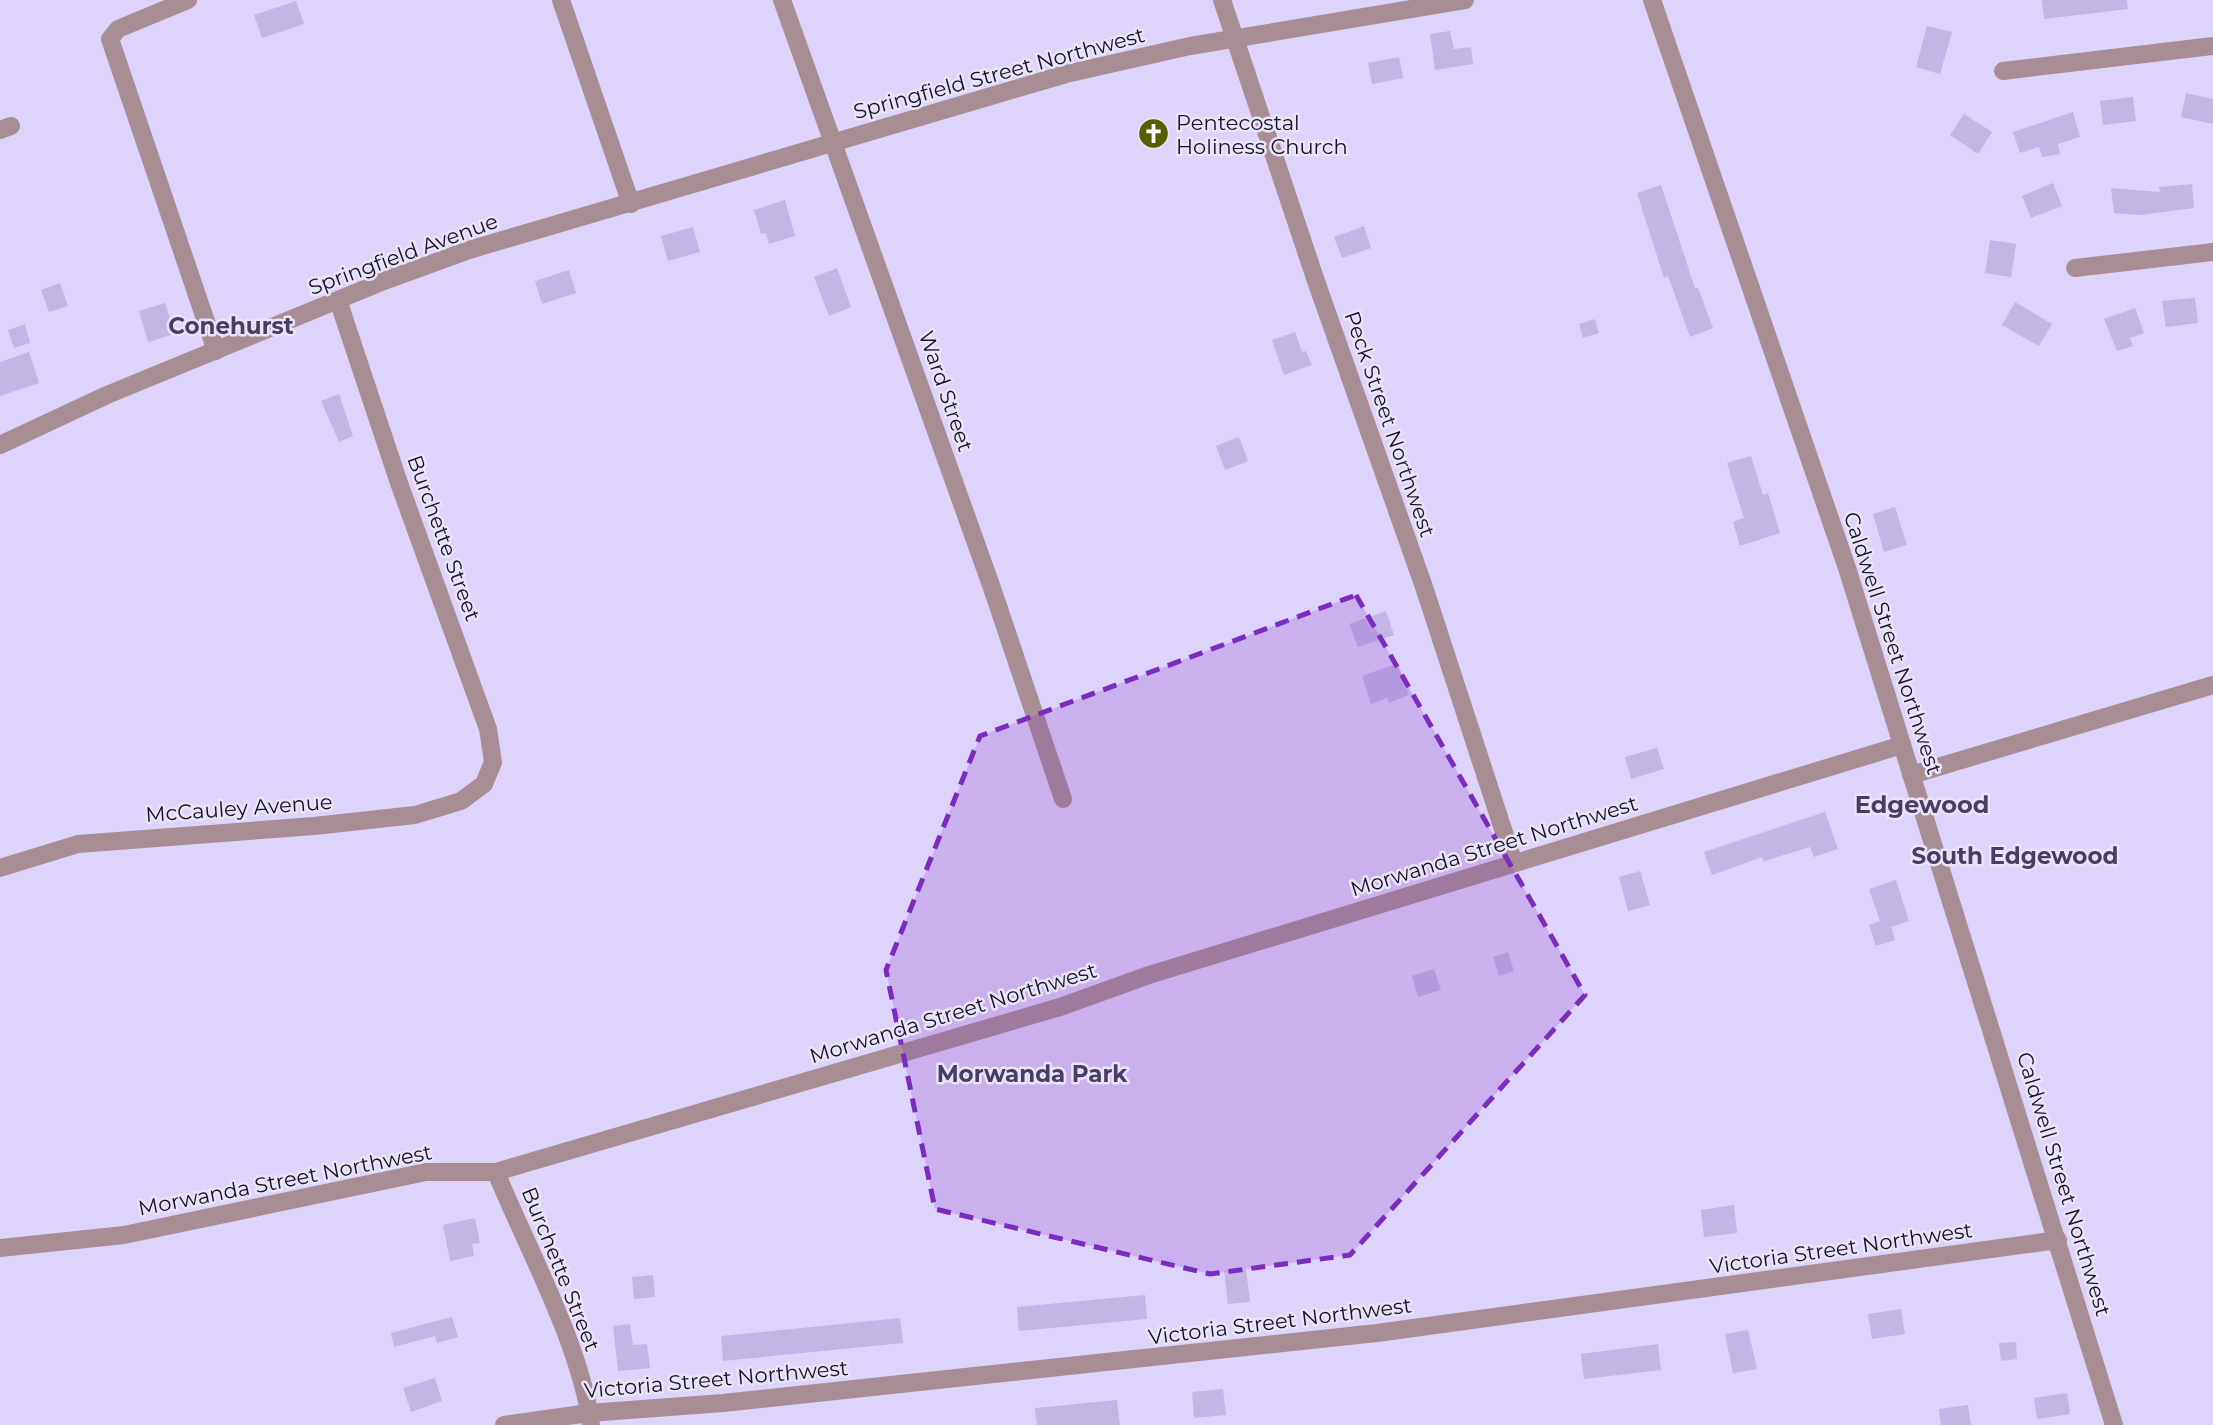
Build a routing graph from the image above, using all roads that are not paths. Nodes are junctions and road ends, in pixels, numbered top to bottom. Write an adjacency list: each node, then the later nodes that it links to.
1 (188, 0): 15 (street)
2 (561, 0): 11 (street)
3 (782, 0): 10 (street, Ward Street)
4 (1222, 0): 7 (street, Peck Street Northwest)
5 (1465, 0): 7 (street, Springfield Street Northwest)
6 (1652, 0): 18 (street, Caldwell Street Northwest)
7 (1236, 39): 10 (street, Springfield Street Northwest); 22 (street, Peck Street Northwest)
8 (2213, 46): 9 (street)
9 (2003, 71)
10 (834, 143): 11 (street, Springfield Avenue); 21 (street, Ward Street)
11 (631, 204): 14 (street, Springfield Avenue)
12 (2213, 252): 13 (street)
13 (2075, 268)
14 (338, 300): 15 (street, Springfield Avenue); 20 (street, Burchette Street)
15 (216, 351): 16 (street, Springfield Avenue)
16 (0, 445)
17 (2213, 685): 19 (street)
18 (1902, 745): 19 (street, Caldwell Street Northwest); 22 (street, Morwanda Street Northwest)
19 (1911, 775): 25 (street, Caldwell Street Northwest)
20 (479, 788): 23 (street, McCauley Avenue)
21 (1063, 799)
22 (1514, 863): 24 (street, Morwanda Street Northwest)
23 (0, 868)
24 (496, 1172): 26 (street, Morwanda Street Northwest); 27 (street, Burchette Street)
25 (2058, 1240): 27 (street, Victoria Street Northwest); 29 (street, Caldwell Street Northwest)
26 (0, 1248)
27 (590, 1419): 28 (street, Victoria Street Northwest)
28 (504, 1425)
29 (2115, 1425)

